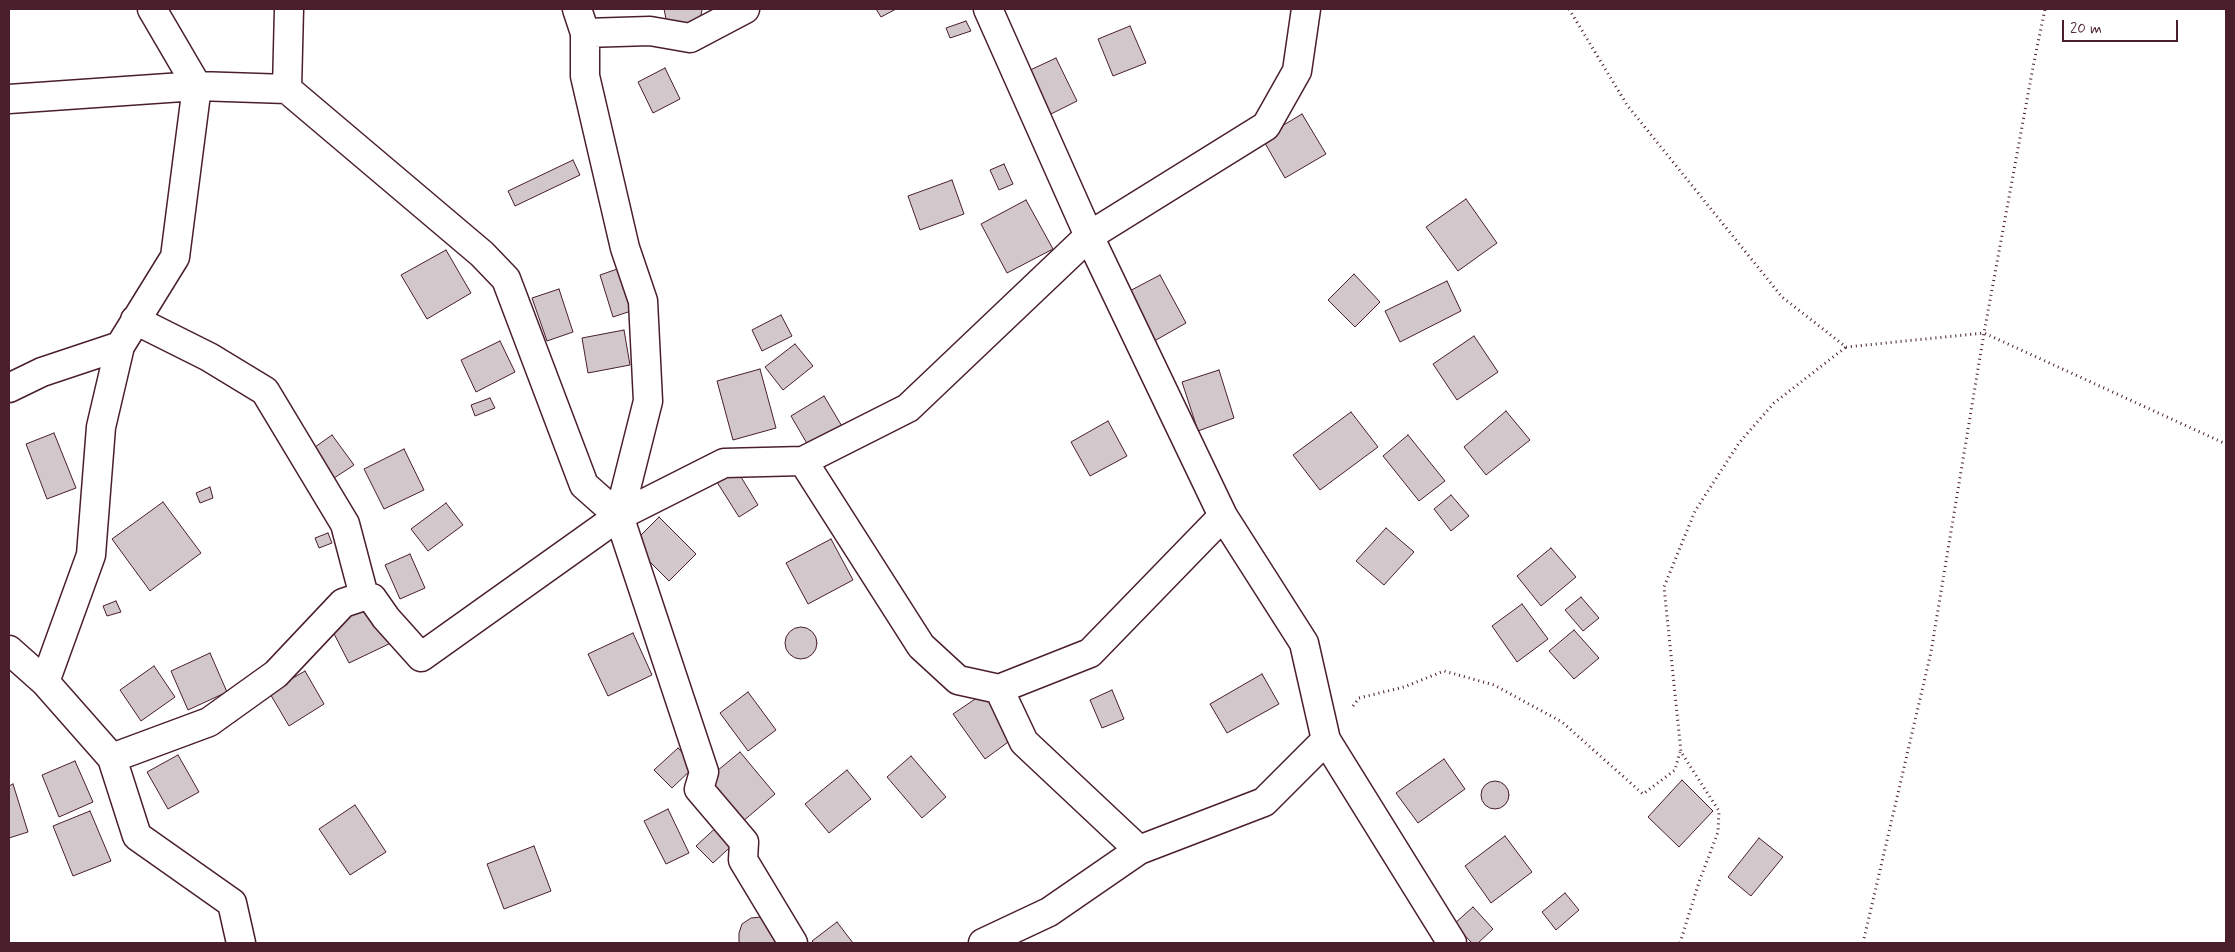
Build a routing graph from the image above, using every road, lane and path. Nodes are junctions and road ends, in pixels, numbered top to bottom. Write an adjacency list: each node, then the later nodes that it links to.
1 (152, 9): 9 (street)
2 (288, 9): 10 (street)
3 (745, 9): 8 (street)
4 (988, 9): 12 (street)
5 (1306, 9): 12 (street)
6 (1569, 9): 16 (path)
7 (2045, 9): 14 (path)
8 (581, 21): 20 (street)
9 (197, 86): 10 (street); 11 (street); 13 (street)
10 (287, 89): 20 (street)
11 (9, 99)
12 (1089, 236): 19 (street); 21 (street)
13 (136, 320): 15 (street); 22 (street)
14 (1984, 333): 16 (path); 18 (path); 35 (path)
15 (120, 346): 17 (street); 24 (street)
16 (1846, 347): 27 (path)
17 (9, 388)
18 (2226, 444)
19 (803, 461): 20 (street); 25 (street)
20 (619, 516): 22 (street); 31 (street)
21 (1223, 516): 25 (street); 26 (street)
22 (364, 596): 28 (street)
23 (9, 650): 24 (street)
24 (45, 682): 28 (street)
25 (999, 689): 29 (street)
26 (1326, 740): 27 (path); 29 (street); 33 (street)
27 (1681, 752): 34 (path)
28 (112, 758): 30 (street)
29 (1140, 850): 32 (street)
30 (241, 943)
31 (793, 943)
32 (983, 943)
33 (1452, 943)
34 (1680, 943)
35 (1863, 943)

